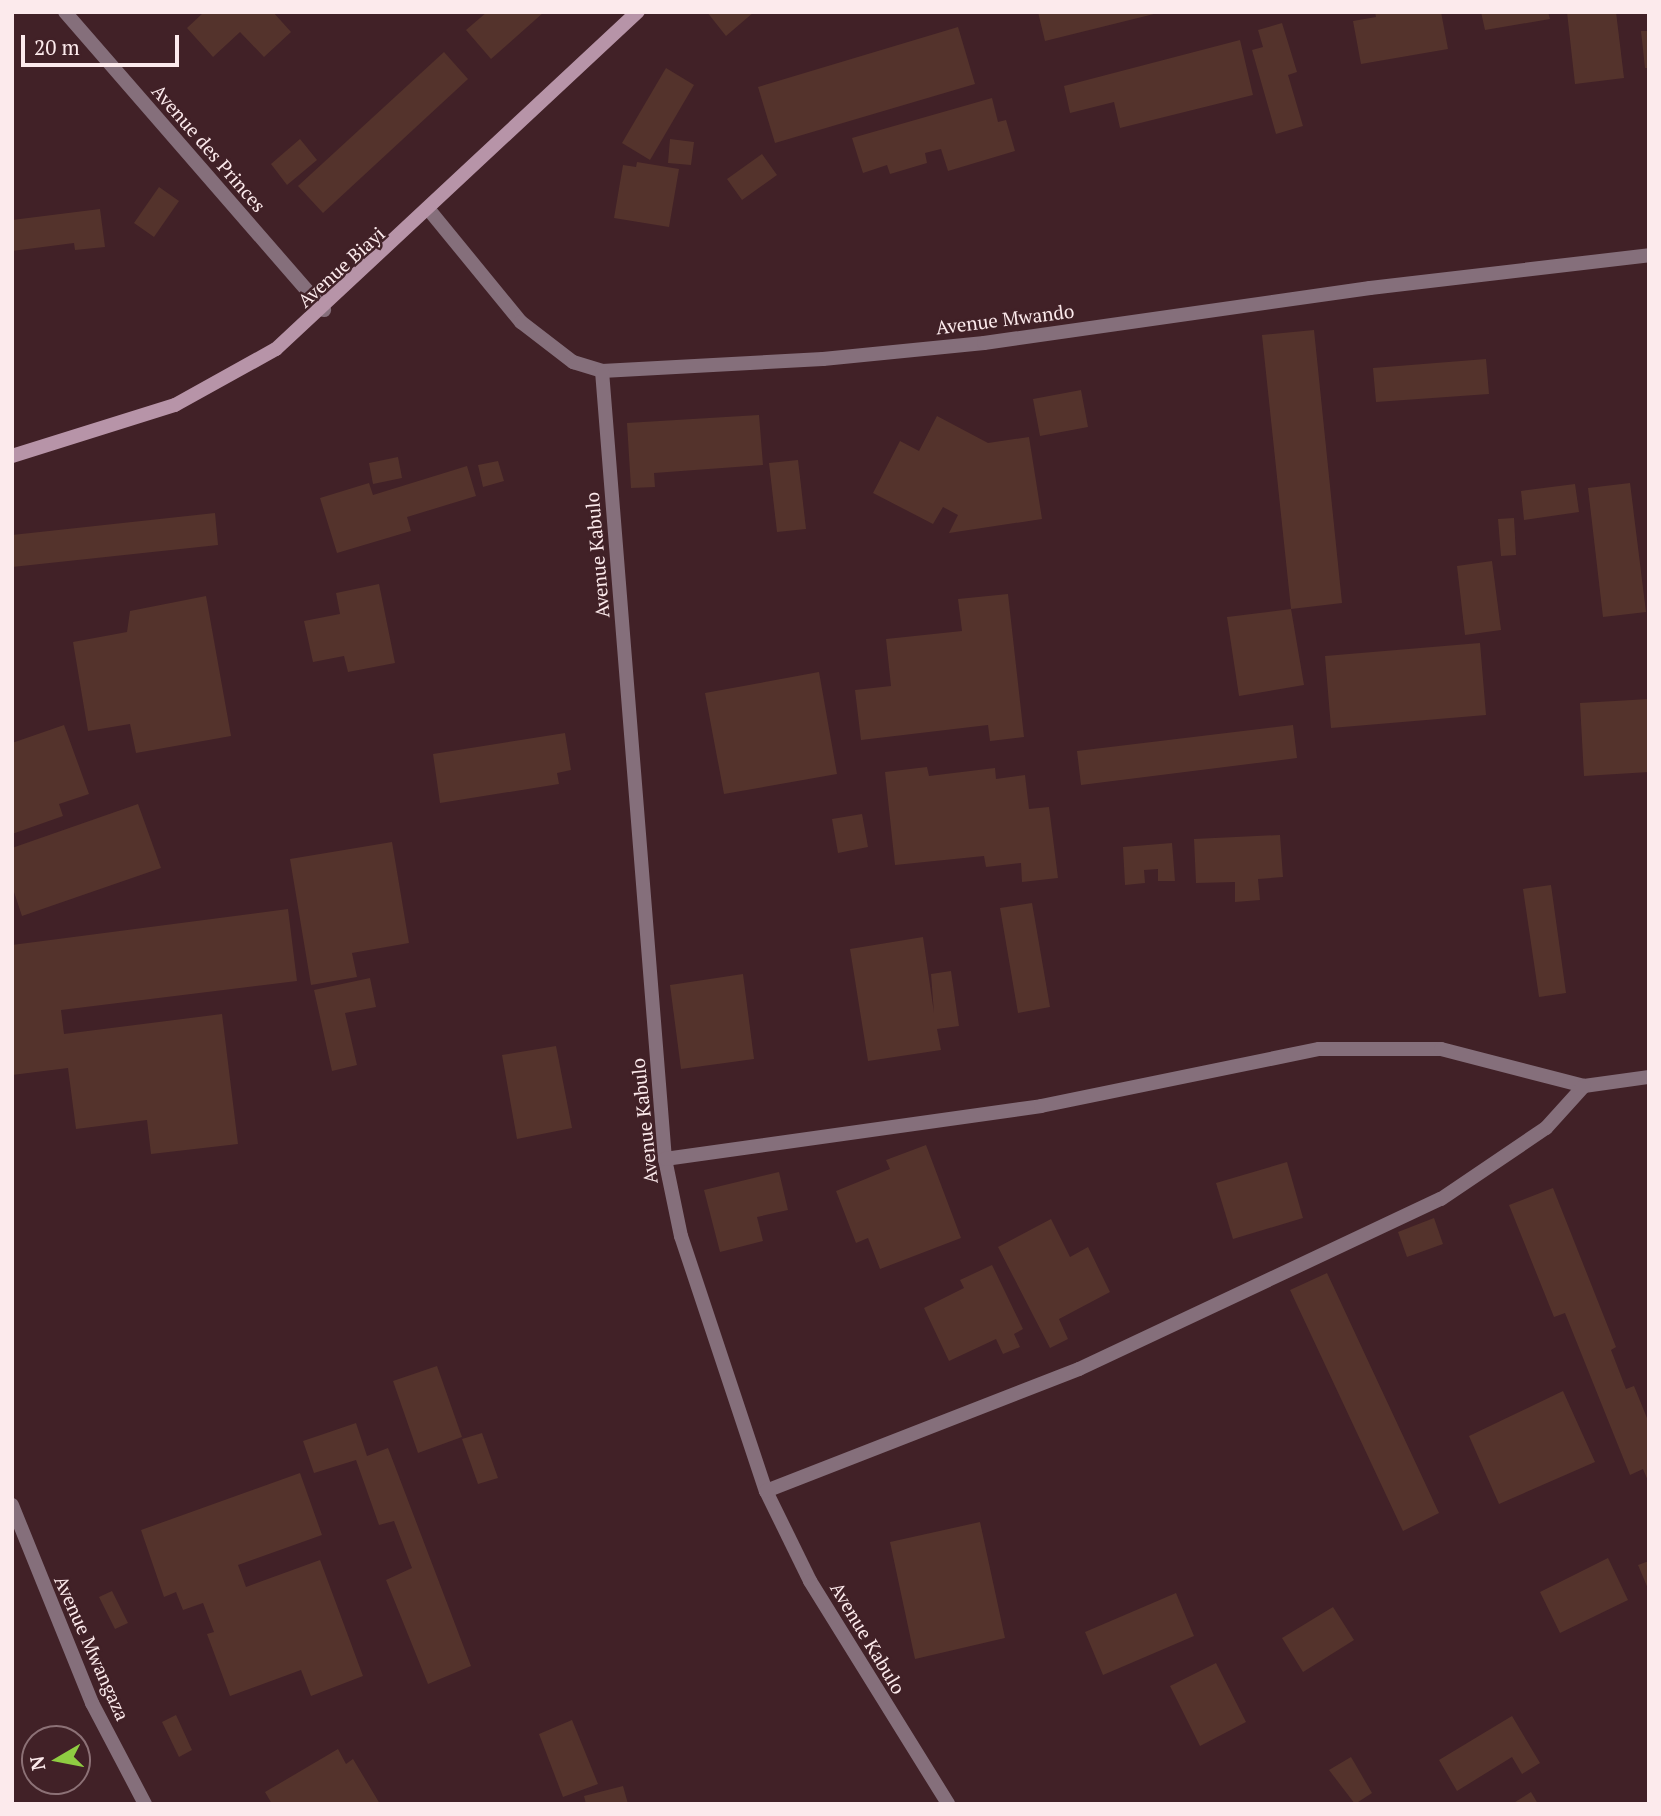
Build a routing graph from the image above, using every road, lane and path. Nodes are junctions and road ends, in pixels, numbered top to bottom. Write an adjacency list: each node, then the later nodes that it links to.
1 (65, 12): 5 (street, Avenue des Princes)
2 (638, 12): 3 (street, Avenue Biayi)
3 (430, 211): 5 (street, Avenue Biayi); 6 (street, Avenue Mwando)
4 (1649, 256): 6 (street, Avenue Mwando)
5 (324, 310): 7 (street, Avenue Biayi)
6 (601, 371): 10 (street, Avenue Kabulo)
7 (12, 456)
8 (1649, 1077): 9 (street)
9 (1584, 1086): 10 (street); 11 (street)
10 (665, 1159): 11 (street, Avenue Kabulo)
11 (765, 1491): 14 (street, Avenue Kabulo)
12 (12, 1505): 13 (street, Avenue Mwangaza)
13 (145, 1804)
14 (948, 1804)

